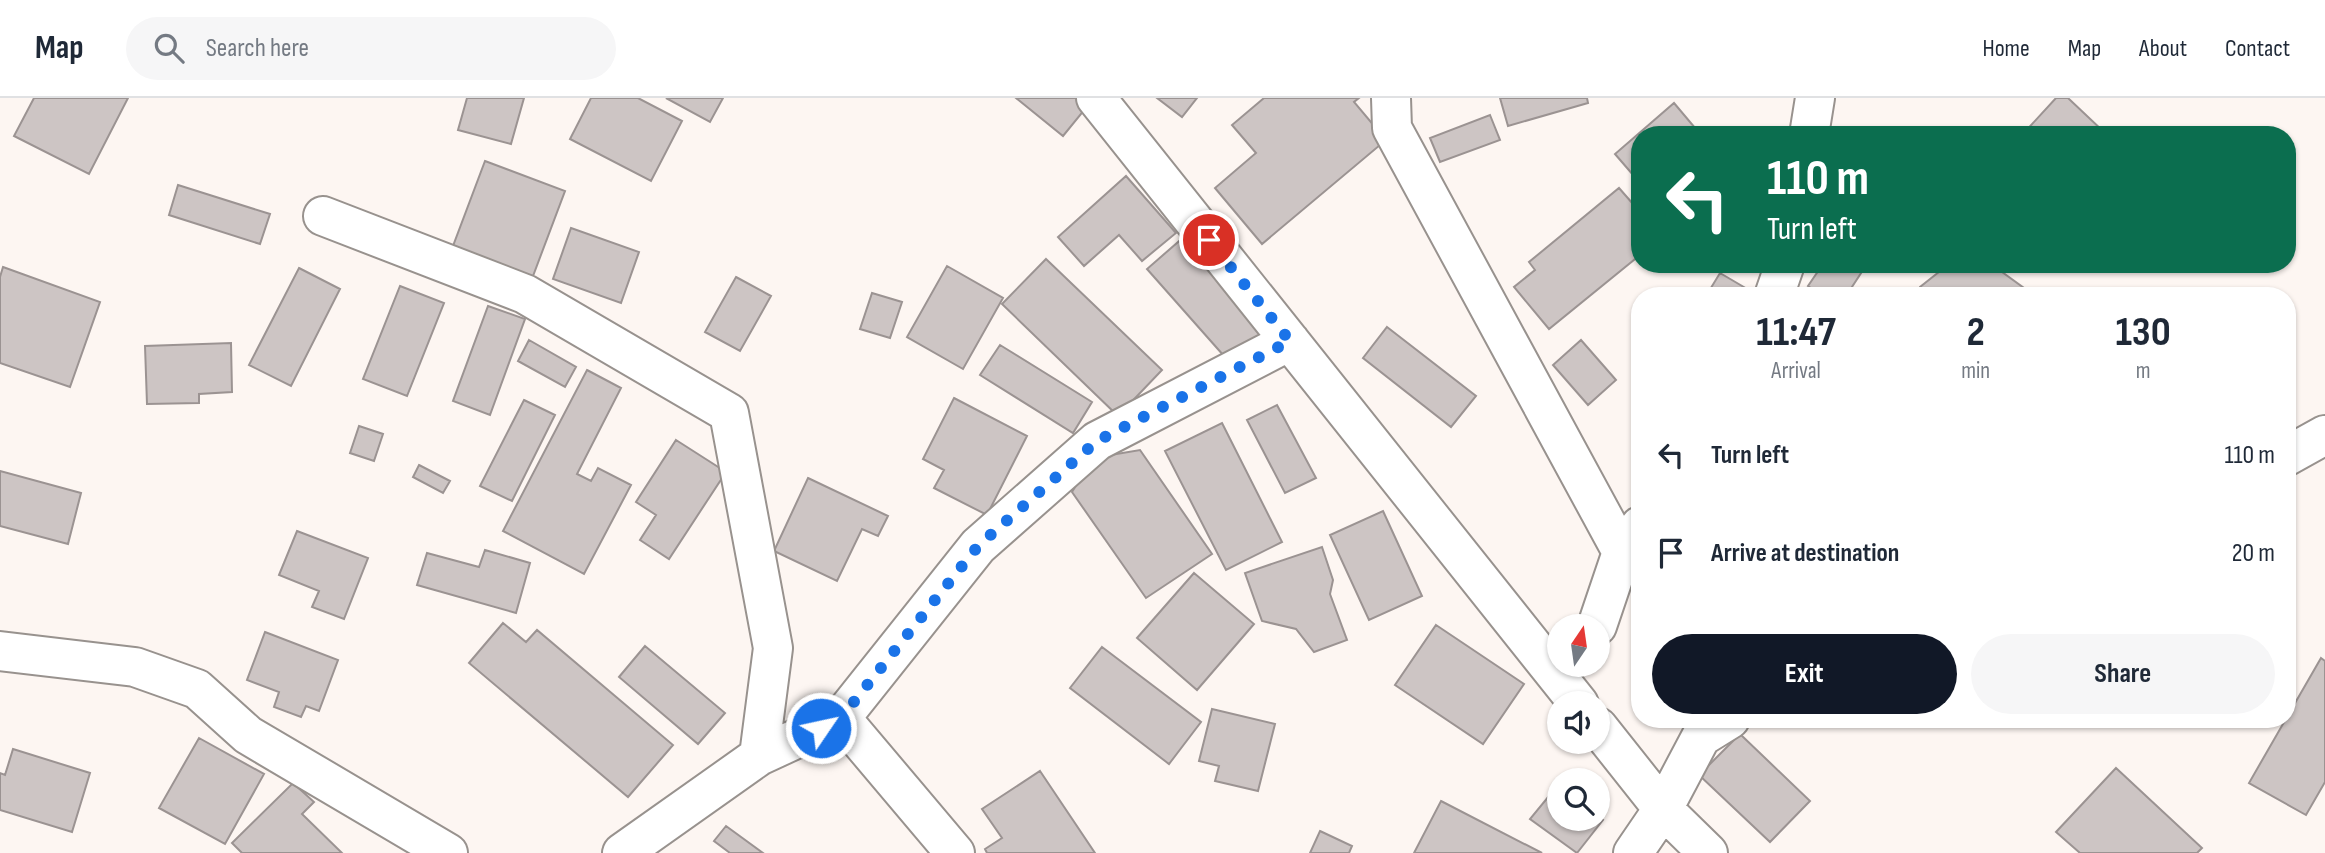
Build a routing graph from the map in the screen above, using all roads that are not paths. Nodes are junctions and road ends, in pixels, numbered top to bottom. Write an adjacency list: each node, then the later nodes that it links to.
1 (1096, 98): 6 (street)
2 (1391, 98): 9 (street)
3 (1815, 98): 4 (street)
4 (1810, 126)
5 (323, 215): 16 (street)
6 (1290, 341): 12 (street); 13 (street)
7 (2325, 435): 8 (street)
8 (2296, 451)
9 (1631, 539): 10 (street)
10 (1602, 614)
11 (0, 651): 18 (street)
12 (1579, 688)
13 (841, 718): 16 (street); 20 (street)
14 (1716, 728): 17 (street)
15 (1610, 742): 17 (street)
16 (759, 756): 19 (street)
17 (1663, 809): 21 (street); 22 (street)
18 (448, 853)
19 (622, 853)
20 (955, 853)
21 (1633, 853)
22 (1708, 853)

